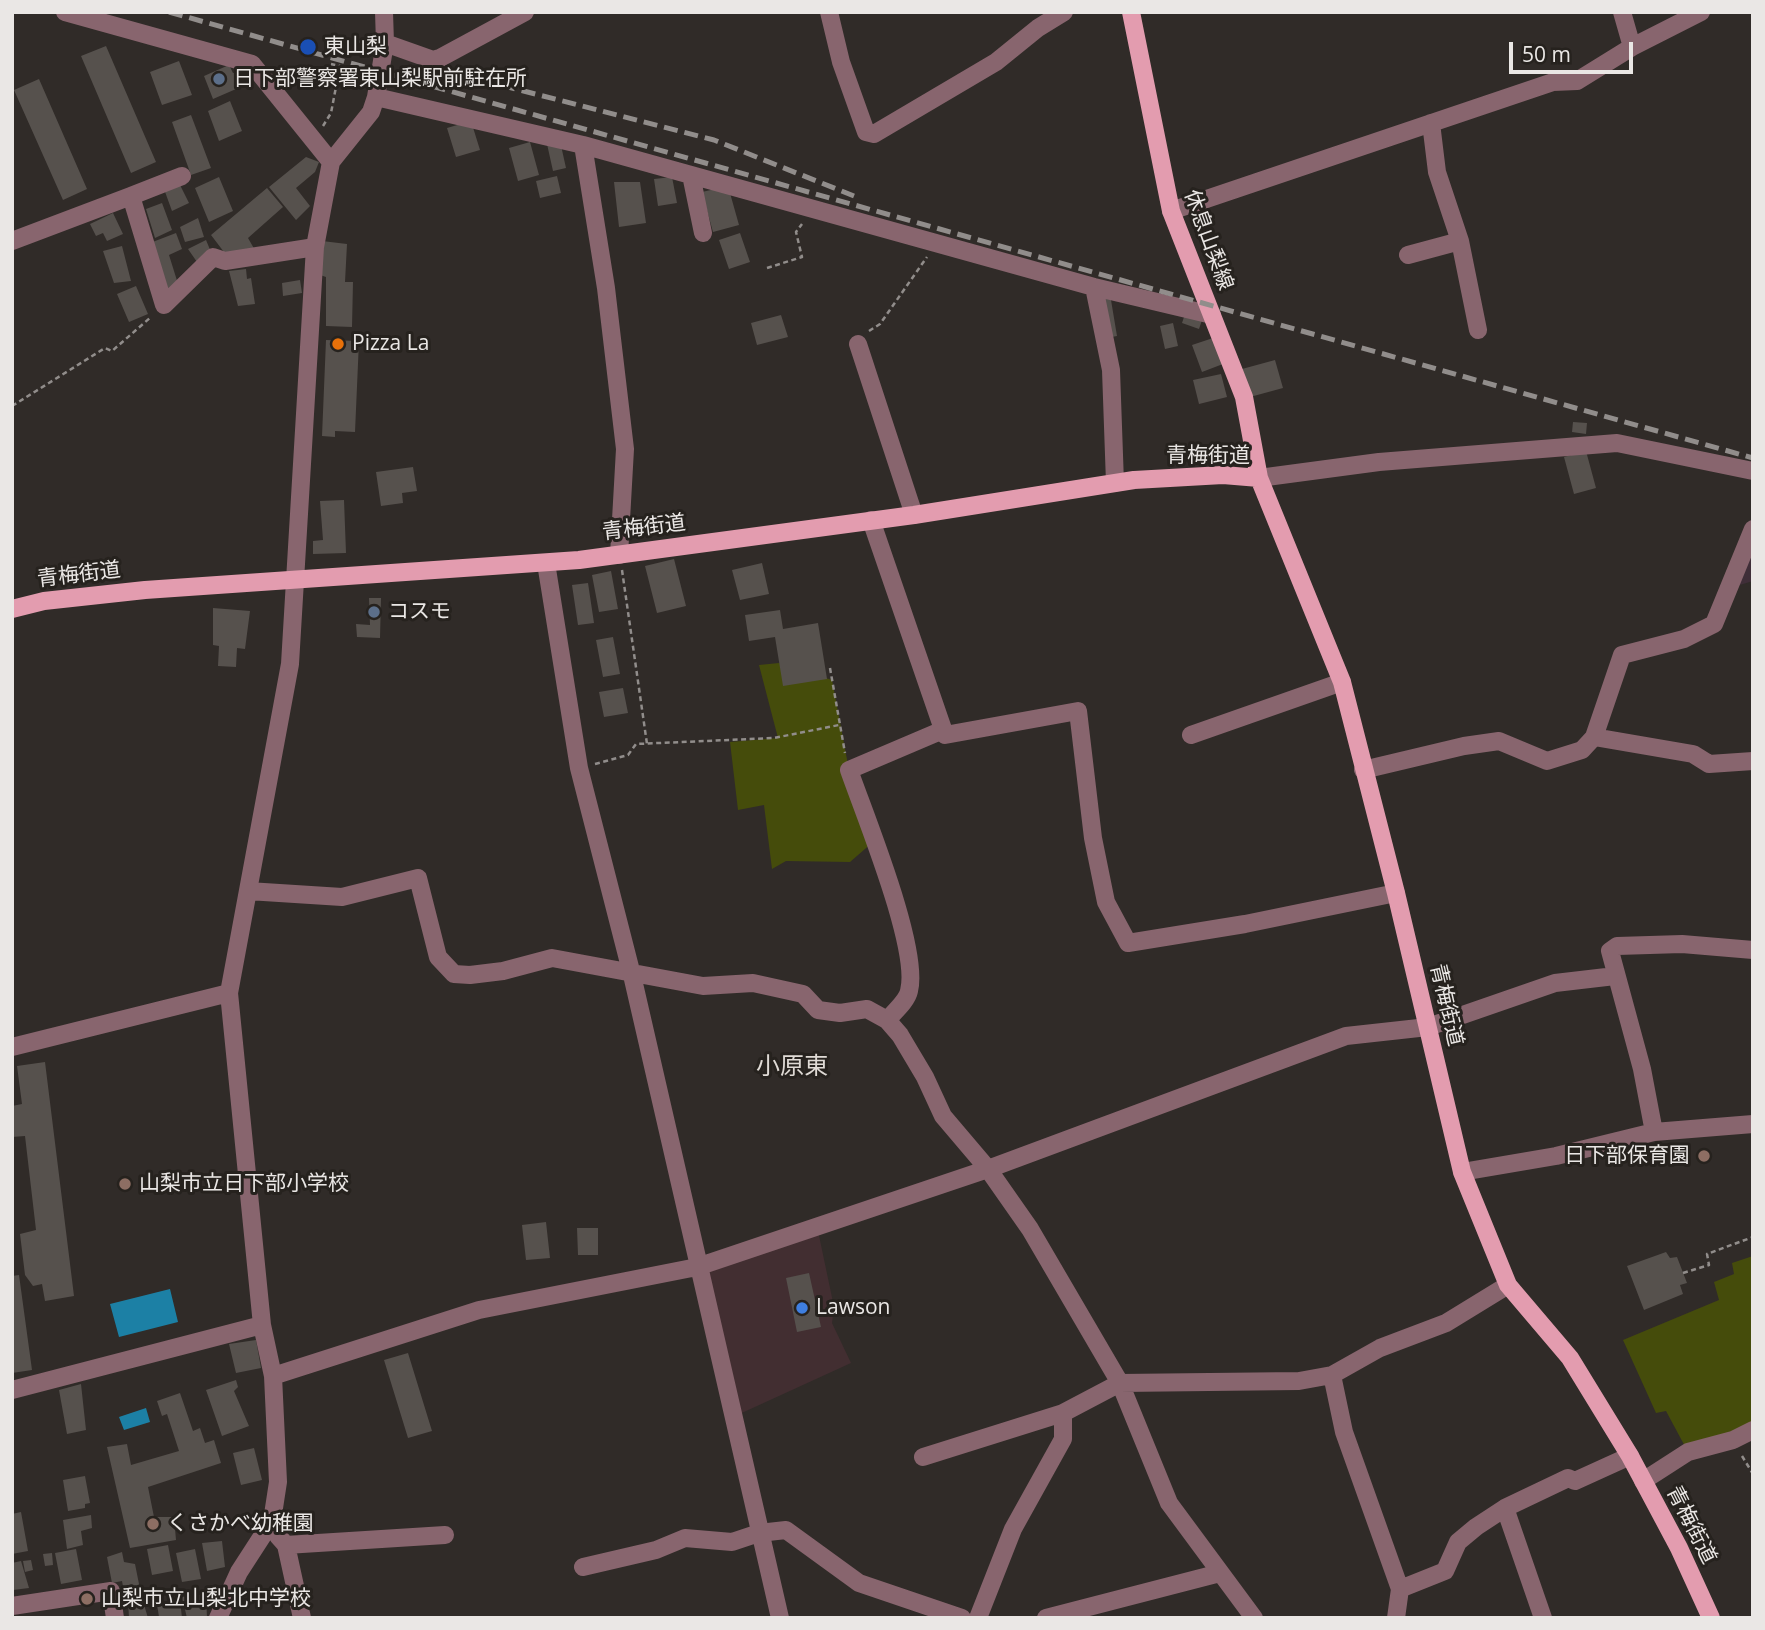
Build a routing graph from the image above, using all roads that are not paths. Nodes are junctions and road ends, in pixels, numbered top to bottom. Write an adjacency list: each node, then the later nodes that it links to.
1 (65, 12): 14 (street)
2 (384, 12): 9 (street)
3 (525, 12): 9 (street)
4 (829, 12): 5 (street)
5 (1064, 12)
6 (1131, 12): 18 (main road, 休息山梨線)
7 (1622, 12): 10 (street)
8 (1701, 12): 10 (street)
9 (384, 43): 11 (street)
10 (1632, 47): 12 (street)
11 (376, 93): 13 (street); 14 (street)
12 (1431, 123): 18 (street); 21 (street)
13 (583, 145): 15 (street); 34 (street)
14 (331, 162): 22 (street)
15 (691, 175): 19 (street); 24 (street)
16 (182, 176): 17 (street)
17 (131, 196): 20 (street); 22 (street)
18 (1171, 211): 25 (main road, 休息山梨線)
19 (703, 233)
20 (12, 241)
21 (1460, 241): 23 (street); 26 (street)
22 (315, 247): 36 (street)
23 (1408, 255)
24 (1094, 287): 25 (street); 30 (street)
25 (1212, 315): 29 (main road, 休息山梨線)
26 (1478, 330)
27 (858, 344): 31 (street)
28 (1753, 471): 29 (street)
29 (1259, 478): 30 (main road, 青梅街道); 38 (main road, 青梅街道)
30 (1115, 483): 31 (main road, 青梅街道)
31 (914, 515): 32 (main road, 青梅街道)
32 (871, 520): 34 (main road, 青梅街道); 39 (street)
33 (1753, 529): 41 (street)
34 (619, 555): 35 (main road, 青梅街道)
35 (546, 563): 36 (main road, 青梅街道); 47 (street)
36 (297, 580): 37 (main road, 青梅街道); 44 (street)
37 (13, 608)
38 (1342, 682): 40 (street); 43 (main road, 青梅街道)
39 (943, 730): 45 (street); 50 (street)
40 (1191, 735)
41 (1594, 737): 42 (street); 43 (street)
42 (1753, 761)
43 (1363, 770): 45 (main road, 青梅街道)
44 (248, 891): 47 (street); 49 (street)
45 (1396, 893): 51 (main road, 青梅街道)
46 (1753, 950): 48 (street)
47 (632, 975): 50 (street); 57 (street)
48 (1615, 976): 51 (street); 54 (street)
49 (229, 993): 52 (street); 59 (street)
50 (887, 1020): 55 (street)
51 (1428, 1027): 55 (street); 56 (main road, 青梅街道)
52 (12, 1047)
53 (1753, 1124): 54 (street)
54 (1654, 1132): 56 (street)
55 (988, 1169): 57 (street); 62 (street)
56 (1462, 1172): 58 (main road, 青梅街道)
57 (697, 1267): 61 (street); 71 (street)
58 (1508, 1284): 60 (street); 66 (main road, 青梅街道)
59 (262, 1325): 61 (street); 63 (street)
60 (1332, 1375): 62 (street); 76 (street)
61 (274, 1376): 70 (street)
62 (1120, 1383): 64 (street); 75 (street)
63 (12, 1390)
64 (1062, 1413): 67 (street); 83 (street)
65 (1753, 1430): 68 (street)
66 (1630, 1456): 68 (main road, 青梅街道); 69 (street)
67 (923, 1457)
68 (1643, 1481): 88 (main road, 青梅街道)
69 (1505, 1508): 76 (street); 87 (street)
70 (269, 1525): 73 (street); 79 (street)
71 (759, 1533): 74 (street); 81 (street); 82 (street)
72 (445, 1535): 73 (street)
73 (286, 1545): 80 (street)
74 (583, 1567)
75 (1220, 1573): 84 (street); 85 (street)
76 (1400, 1589): 86 (street)
77 (12, 1606): 78 (street)
78 (115, 1618)
79 (218, 1618)
80 (302, 1618)
81 (780, 1618)
82 (962, 1618)
83 (978, 1618)
84 (1046, 1618)
85 (1254, 1618)
86 (1396, 1618)
87 (1543, 1618)
88 (1711, 1618)

